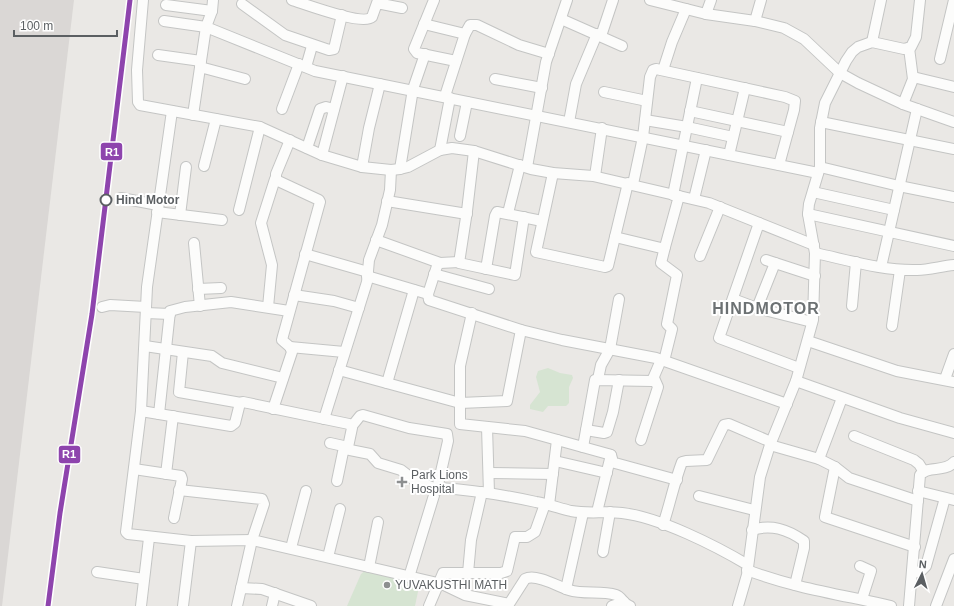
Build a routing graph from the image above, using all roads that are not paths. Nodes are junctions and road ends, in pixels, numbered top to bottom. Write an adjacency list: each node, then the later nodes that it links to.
1 (143, 0): 58 (street)
2 (213, 0): 17 (street)
3 (292, 0): 19 (street)
4 (434, 0): 23 (street)
5 (567, 0): 20 (street)
6 (613, 0): 26 (street)
7 (650, 0): 16 (street)
8 (712, 0): 18 (street)
9 (761, 0): 22 (street)
10 (881, 0): 27 (street)
11 (920, 0): 30 (street)
12 (954, 0): 34 (street)
13 (242, 4): 28 (street)
14 (166, 5): 17 (street)
15 (402, 8): 19 (street)
16 (686, 9): 18 (street); 38 (street)
17 (212, 11): 24 (street)
18 (706, 14): 22 (street)
19 (342, 15): 28 (street)
20 (561, 20): 26 (street); 32 (street)
21 (164, 21): 24 (street)
22 (755, 21): 39 (street)
23 (424, 24): 25 (street); 31 (street)
24 (206, 27): 36 (street); 37 (street)
25 (465, 34): 32 (street); 35 (street)
26 (599, 35): 29 (street); 64 (street)
27 (872, 42): 30 (street); 39 (street)
28 (312, 46): 37 (street)
29 (622, 46)
30 (910, 48): 41 (street)
31 (425, 54): 35 (street); 49 (street)
32 (549, 54): 47 (street)
33 (158, 55): 36 (street)
34 (940, 59)
35 (456, 61): 51 (street)
36 (200, 64): 43 (street); 61 (street)
37 (302, 65): 40 (street); 55 (street)
38 (663, 70): 42 (street); 52 (street)
39 (840, 73): 54 (street); 66 (street)
40 (343, 76): 45 (street); 56 (street)
41 (913, 77): 46 (street); 54 (street)
42 (697, 78): 48 (street); 59 (street)
43 (245, 79)
44 (495, 79): 47 (street)
45 (380, 84): 49 (street); 89 (street)
46 (954, 87)
47 (542, 88): 60 (street)
48 (745, 88): 65 (street); 71 (street)
49 (413, 89): 51 (street); 90 (street)
50 (604, 92): 52 (street)
51 (447, 97): 53 (street); 79 (street)
52 (647, 101): 63 (street)
53 (467, 102): 60 (street); 72 (street)
54 (903, 104): 57 (street)
55 (282, 109)
56 (334, 109): 78 (street); 83 (street)
57 (917, 109): 67 (street); 76 (street)
58 (172, 111): 61 (street); 104 (street)
59 (690, 111): 65 (street); 69 (street)
60 (536, 114): 64 (street); 88 (street)
61 (193, 115): 62 (street)
62 (216, 119): 68 (street); 87 (street)
63 (645, 120): 69 (street); 73 (street)
64 (569, 122): 70 (street)
65 (737, 122): 71 (street); 74 (street)
66 (821, 122): 76 (street); 91 (street)
67 (954, 122)
68 (260, 127): 75 (street); 105 (street)
69 (687, 127): 74 (street); 77 (street)
70 (602, 128): 73 (street); 93 (street)
71 (788, 132): 85 (street)
72 (460, 136)
73 (642, 137): 77 (street); 95 (street)
74 (734, 137): 84 (street)
75 (290, 140): 78 (street); 94 (street)
76 (910, 141): 81 (street); 96 (street)
77 (683, 146): 80 (street); 98 (street)
78 (307, 148): 83 (street)
79 (440, 150): 82 (street); 90 (street)
80 (706, 150): 84 (street); 101 (street)
81 (954, 150)
82 (474, 151): 88 (street); 108 (street)
83 (322, 155): 89 (street)
84 (729, 155): 85 (street)
85 (779, 165): 91 (street)
86 (186, 166): 110 (street)
87 (204, 166)
88 (523, 166): 92 (street); 107 (street)
89 (362, 167): 90 (street)
90 (396, 170): 102 (street)
91 (819, 170): 96 (street); 97 (street)
92 (553, 173): 93 (street); 113 (street)
93 (596, 176): 95 (street)
94 (275, 179): 122 (street); 145 (street)
95 (630, 184): 98 (street); 116 (street)
96 (899, 186): 99 (street); 106 (street)
97 (813, 192): 106 (street); 109 (street)
98 (676, 195): 101 (street); 120 (street)
99 (954, 197)
100 (121, 198): 104 (street)
101 (694, 200): 103 (street)
102 (388, 202): 108 (street); 117 (street)
103 (720, 207): 114 (street); 123 (street)
104 (157, 208): 110 (street); 148 (street)
105 (239, 210)
106 (894, 210): 115 (street)
107 (508, 213): 111 (street); 129 (street)
108 (467, 214): 124 (street)
109 (808, 214): 115 (street); 121 (street)
110 (180, 215): 112 (street)
111 (524, 217): 113 (street); 129 (street)
112 (222, 220)
113 (542, 221): 116 (street)
114 (759, 223): 121 (street); 141 (street)
115 (889, 232): 119 (street); 128 (street)
116 (615, 237): 120 (street)
117 (376, 240): 126 (street); 131 (street)
118 (194, 243): 135 (street)
119 (954, 246)
120 (665, 247): 163 (street)
121 (815, 249): 125 (street); 133 (street)
122 (305, 254): 131 (street); 139 (street)
123 (700, 256)
124 (459, 262): 126 (street); 129 (street)
125 (856, 262): 128 (street); 143 (street)
126 (440, 263): 132 (street)
127 (954, 265): 130 (street)
128 (881, 267): 130 (street)
129 (486, 269)
130 (900, 270): 153 (street)
131 (368, 274): 137 (street); 146 (street)
132 (434, 274): 136 (street); 138 (street)
133 (814, 276): 147 (street); 152 (street)
134 (221, 288): 135 (street)
135 (198, 289): 142 (street)
136 (489, 289)
137 (414, 290): 138 (street); 172 (street)
138 (428, 294): 151 (street)
139 (294, 295): 146 (street); 149 (street)
140 (619, 299): 159 (street)
141 (733, 299): 147 (street); 164 (street)
142 (200, 306): 145 (street); 150 (street)
143 (852, 306)
144 (102, 307): 148 (street)
145 (268, 307): 149 (street)
146 (359, 308): 161 (street)
147 (757, 308): 152 (street)
148 (146, 310): 150 (street); 156 (street)
149 (289, 311): 157 (street)
150 (170, 314): 158 (street)
151 (472, 314): 154 (street); 174 (street)
152 (812, 322): 155 (street)
153 (892, 326)
154 (521, 330): 159 (street); 174 (street)
155 (808, 341): 164 (street); 170 (street)
156 (144, 346): 158 (street); 178 (street)
157 (290, 347): 161 (street); 166 (street)
158 (167, 349): 160 (street); 179 (street)
159 (610, 349): 163 (street); 168 (street)
160 (183, 352): 166 (street); 175 (street)
161 (344, 352): 165 (street)
162 (954, 354): 170 (street)
163 (663, 361): 167 (street); 176 (street)
164 (799, 368): 171 (street)
165 (339, 370): 172 (street); 181 (street)
166 (283, 378): 177 (street)
167 (654, 378): 169 (street); 188 (street)
168 (598, 379): 169 (street); 184 (street)
169 (619, 380): 184 (street)
170 (949, 380)
171 (796, 381): 173 (street); 176 (street)
172 (387, 383): 174 (street)
173 (842, 398): 185 (street); 194 (street)
174 (460, 402): 183 (street)
175 (241, 403): 177 (street); 180 (street)
176 (786, 404): 190 (street)
177 (273, 409): 181 (street)
178 (141, 411): 179 (street); 198 (street)
179 (159, 414): 180 (street)
180 (173, 416): 202 (street)
181 (324, 420): 182 (street)
182 (352, 426): 191 (street); 206 (street)
183 (487, 427): 187 (street); 200 (street)
184 (586, 430): 192 (street)
185 (954, 433)
186 (854, 436): 199 (street)
187 (557, 440): 192 (street); 195 (street)
188 (641, 440)
189 (330, 443): 191 (street)
190 (770, 443): 194 (street); 204 (street); 215 (street)
191 (348, 447): 205 (street); 206 (street)
192 (583, 447): 193 (street)
193 (611, 455): 201 (street); 204 (street)
194 (819, 459): 197 (street)
195 (555, 461): 201 (street); 203 (street)
196 (953, 464): 199 (street)
197 (835, 467): 211 (street); 226 (street)
198 (134, 469): 202 (street); 223 (street)
199 (924, 472): 211 (street)
200 (489, 473): 203 (street); 209 (street)
201 (607, 473): 216 (street)
202 (166, 474): 207 (street)
203 (553, 474): 213 (street)
204 (677, 480): 221 (street)
205 (337, 481)
206 (436, 489): 209 (street); 237 (street)
207 (179, 490): 219 (street); 224 (street)
208 (306, 491): 227 (street)
209 (486, 493): 213 (street); 235 (street)
210 (699, 496): 215 (street)
211 (918, 496): 212 (street); 226 (street)
212 (950, 499): 236 (street)
213 (547, 505): 218 (street); 235 (street)
214 (340, 509): 229 (street)
215 (754, 510): 222 (street)
216 (596, 512): 217 (street); 218 (street)
217 (610, 512): 221 (street); 228 (street)
218 (583, 513): 242 (street)
219 (174, 518)
220 (378, 522): 232 (street)
221 (663, 525): 233 (street)
222 (752, 530): 233 (street); 240 (street)
223 (149, 538): 225 (street); 238 (street)
224 (252, 540): 225 (street); 227 (street); 241 (street)
225 (191, 541): 249 (street)
226 (915, 547): 236 (street)
227 (291, 548): 229 (street)
228 (603, 552)
229 (328, 557): 232 (street)
230 (954, 559): 258 (street)
231 (860, 566): 244 (street)
232 (369, 567): 237 (street)
233 (748, 567): 240 (street); 255 (street)
234 (97, 572): 238 (street)
235 (468, 573): 239 (street)
236 (912, 573): 257 (street)
237 (410, 577): 239 (street)
238 (144, 578): 248 (street)
239 (439, 583): 245 (street); 253 (street)
240 (794, 585): 244 (street)
241 (241, 588): 243 (street); 250 (street)
242 (566, 589): 246 (street); 247 (street)
243 (275, 593): 251 (street); 252 (street)
244 (862, 599): 256 (street)
245 (488, 603): 247 (street)
246 (626, 604): 254 (street)
247 (510, 605)
248 (141, 606)
249 (183, 606)
250 (237, 606)
251 (272, 606)
252 (311, 606)
253 (429, 606)
254 (612, 606)
255 (738, 606)
256 (891, 606)
257 (909, 606)
258 (936, 606)

